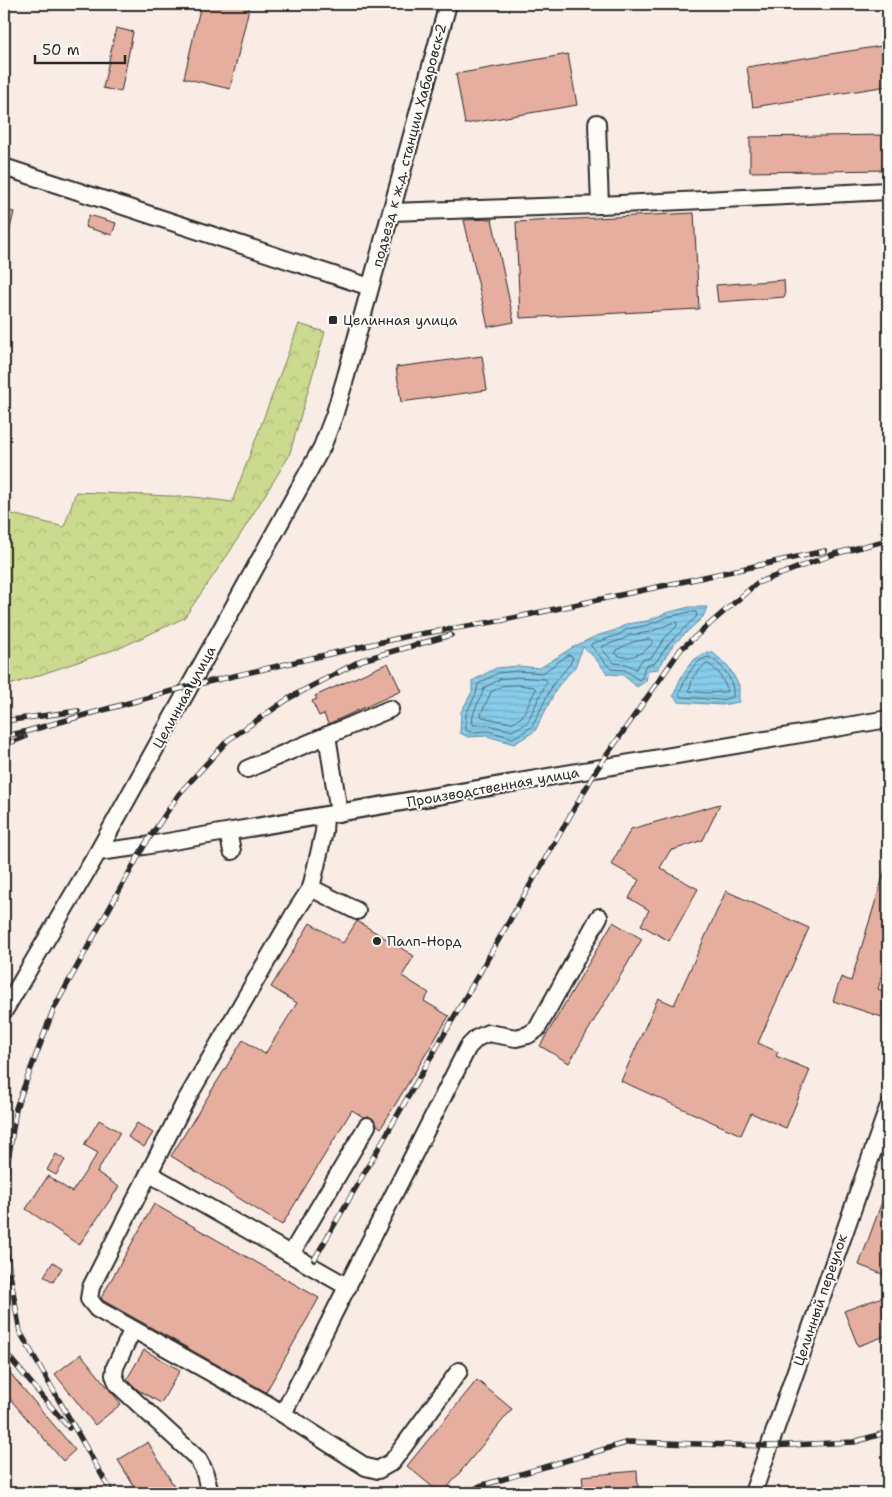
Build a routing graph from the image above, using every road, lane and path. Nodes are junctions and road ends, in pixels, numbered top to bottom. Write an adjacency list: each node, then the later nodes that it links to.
1 (448, 4): 6 (street, подъезд к ж.д. станции Хабаровск-2)
2 (597, 123): 5 (street)
3 (4, 167): 7 (street)
4 (888, 191): 5 (street)
5 (600, 205): 6 (street)
6 (391, 212): 7 (street, подъезд к ж.д. станции Хабаровск-2)
7 (370, 287): 15 (street, Целинная улица)
8 (390, 709): 10 (street)
9 (888, 719): 12 (street, Производственная улица)
10 (327, 736): 11 (street); 12 (street)
11 (247, 769)
12 (332, 814): 13 (street, Производственная улица); 16 (street)
13 (228, 832): 14 (street); 15 (street, Производственная улица)
14 (232, 851)
15 (98, 852): 19 (street, Целинная улица)
16 (311, 888): 17 (street); 22 (street)
17 (357, 911)
18 (599, 917): 24 (street)
19 (4, 1011)
20 (888, 1108): 29 (street, Целинный переулок)
21 (367, 1126): 23 (street)
22 (150, 1174): 23 (street); 25 (street)
23 (291, 1254): 24 (street)
24 (348, 1287): 27 (street)
25 (133, 1329): 27 (street); 28 (street)
26 (459, 1371): 27 (street)
27 (283, 1414)
28 (210, 1493)
29 (753, 1493)

